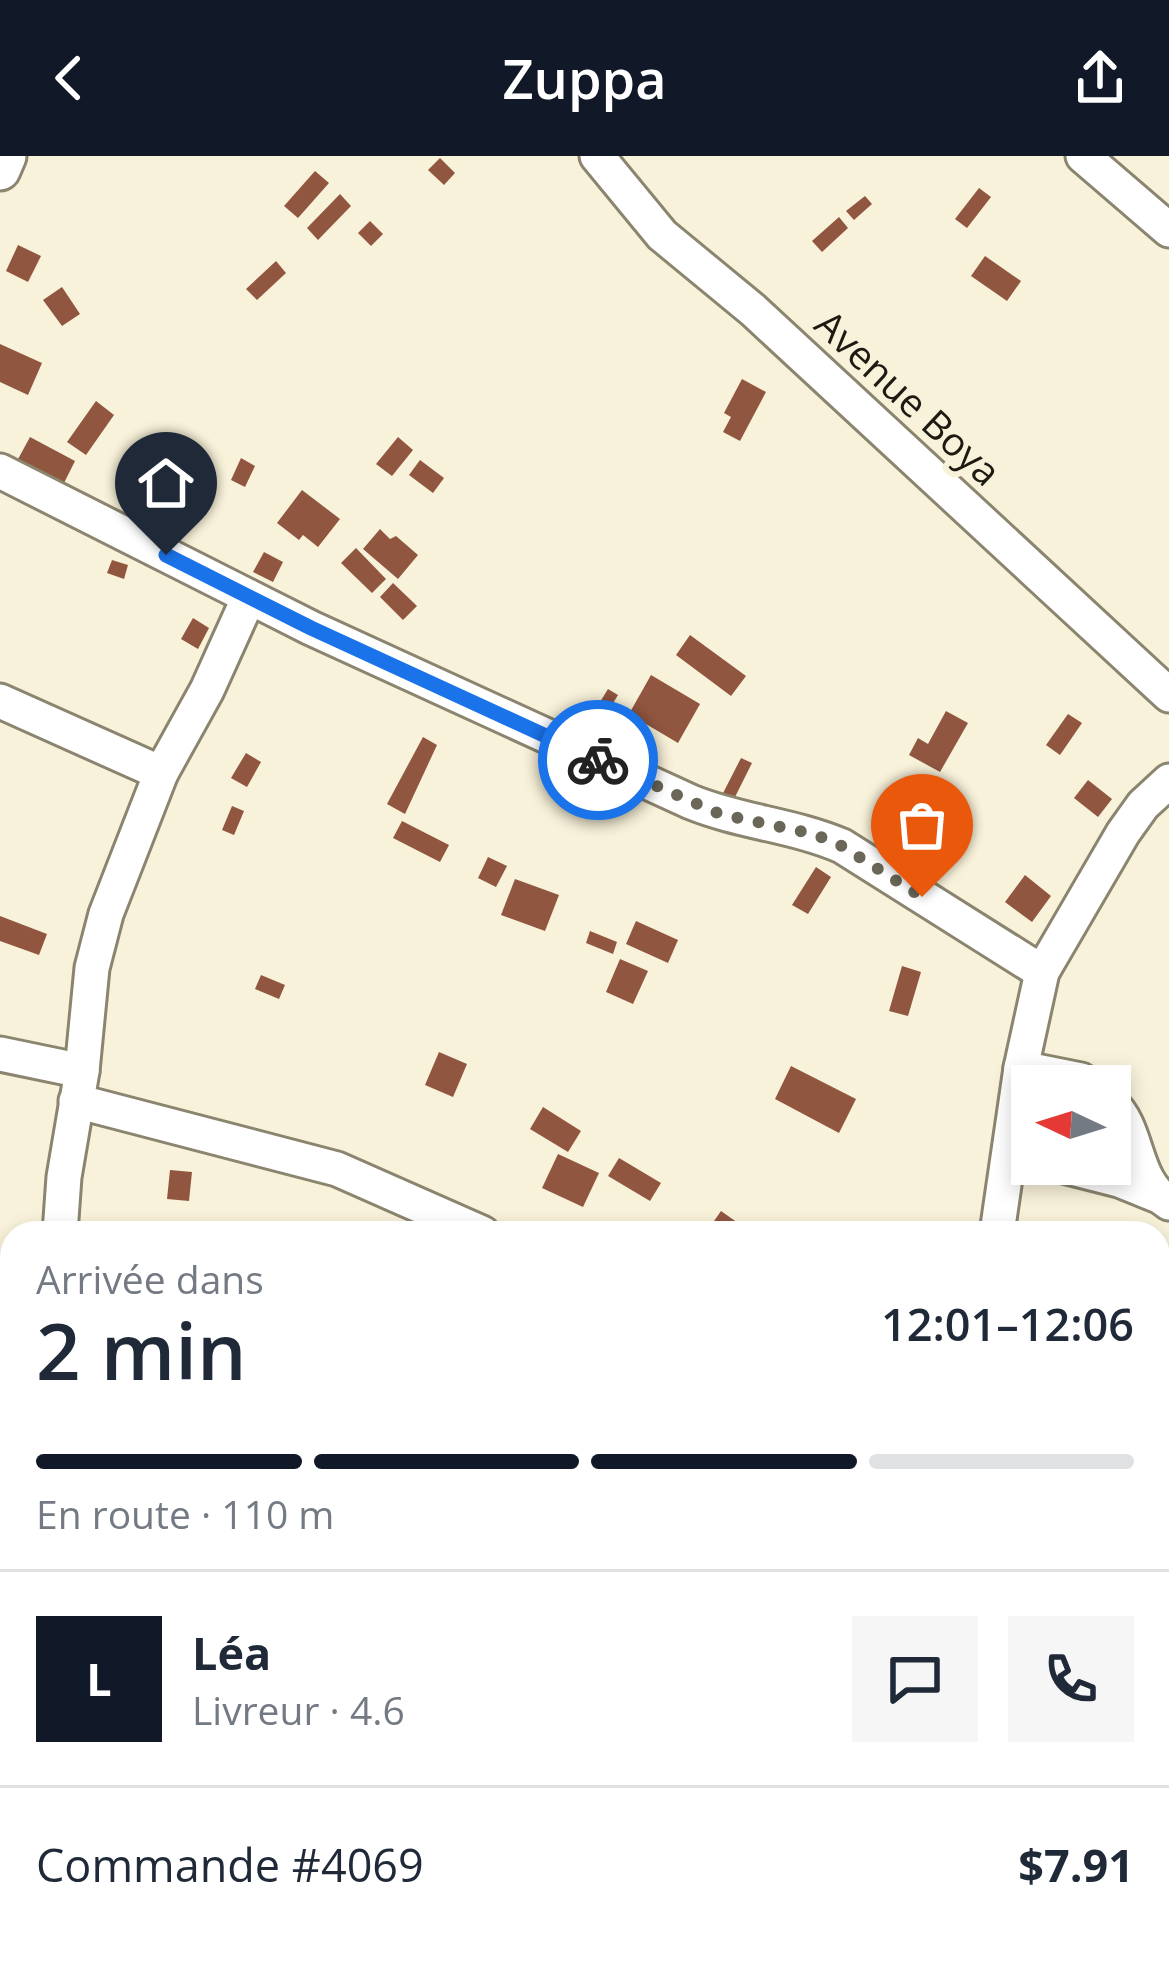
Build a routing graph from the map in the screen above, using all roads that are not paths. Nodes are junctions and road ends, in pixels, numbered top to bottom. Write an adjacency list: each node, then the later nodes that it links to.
1 (6, 156): 4 (street)
2 (597, 156): 8 (street, Avenue Boya)
3 (1083, 156): 5 (street)
4 (0, 170)
5 (1169, 230)
6 (0, 471): 7 (street)
7 (249, 597): 10 (street); 12 (street)
8 (1169, 695)
9 (0, 700): 10 (street)
10 (161, 773): 15 (street)
11 (1169, 781): 12 (street)
12 (1042, 972): 14 (street)
13 (0, 1054): 15 (street)
14 (1023, 1065)
15 (80, 1086): 20 (street); 21 (street)
16 (1131, 1141): 19 (street)
17 (1012, 1185): 22 (street)
18 (1130, 1185): 19 (street)
19 (1162, 1199)
20 (61, 1221)
21 (455, 1221)
22 (1001, 1221)

